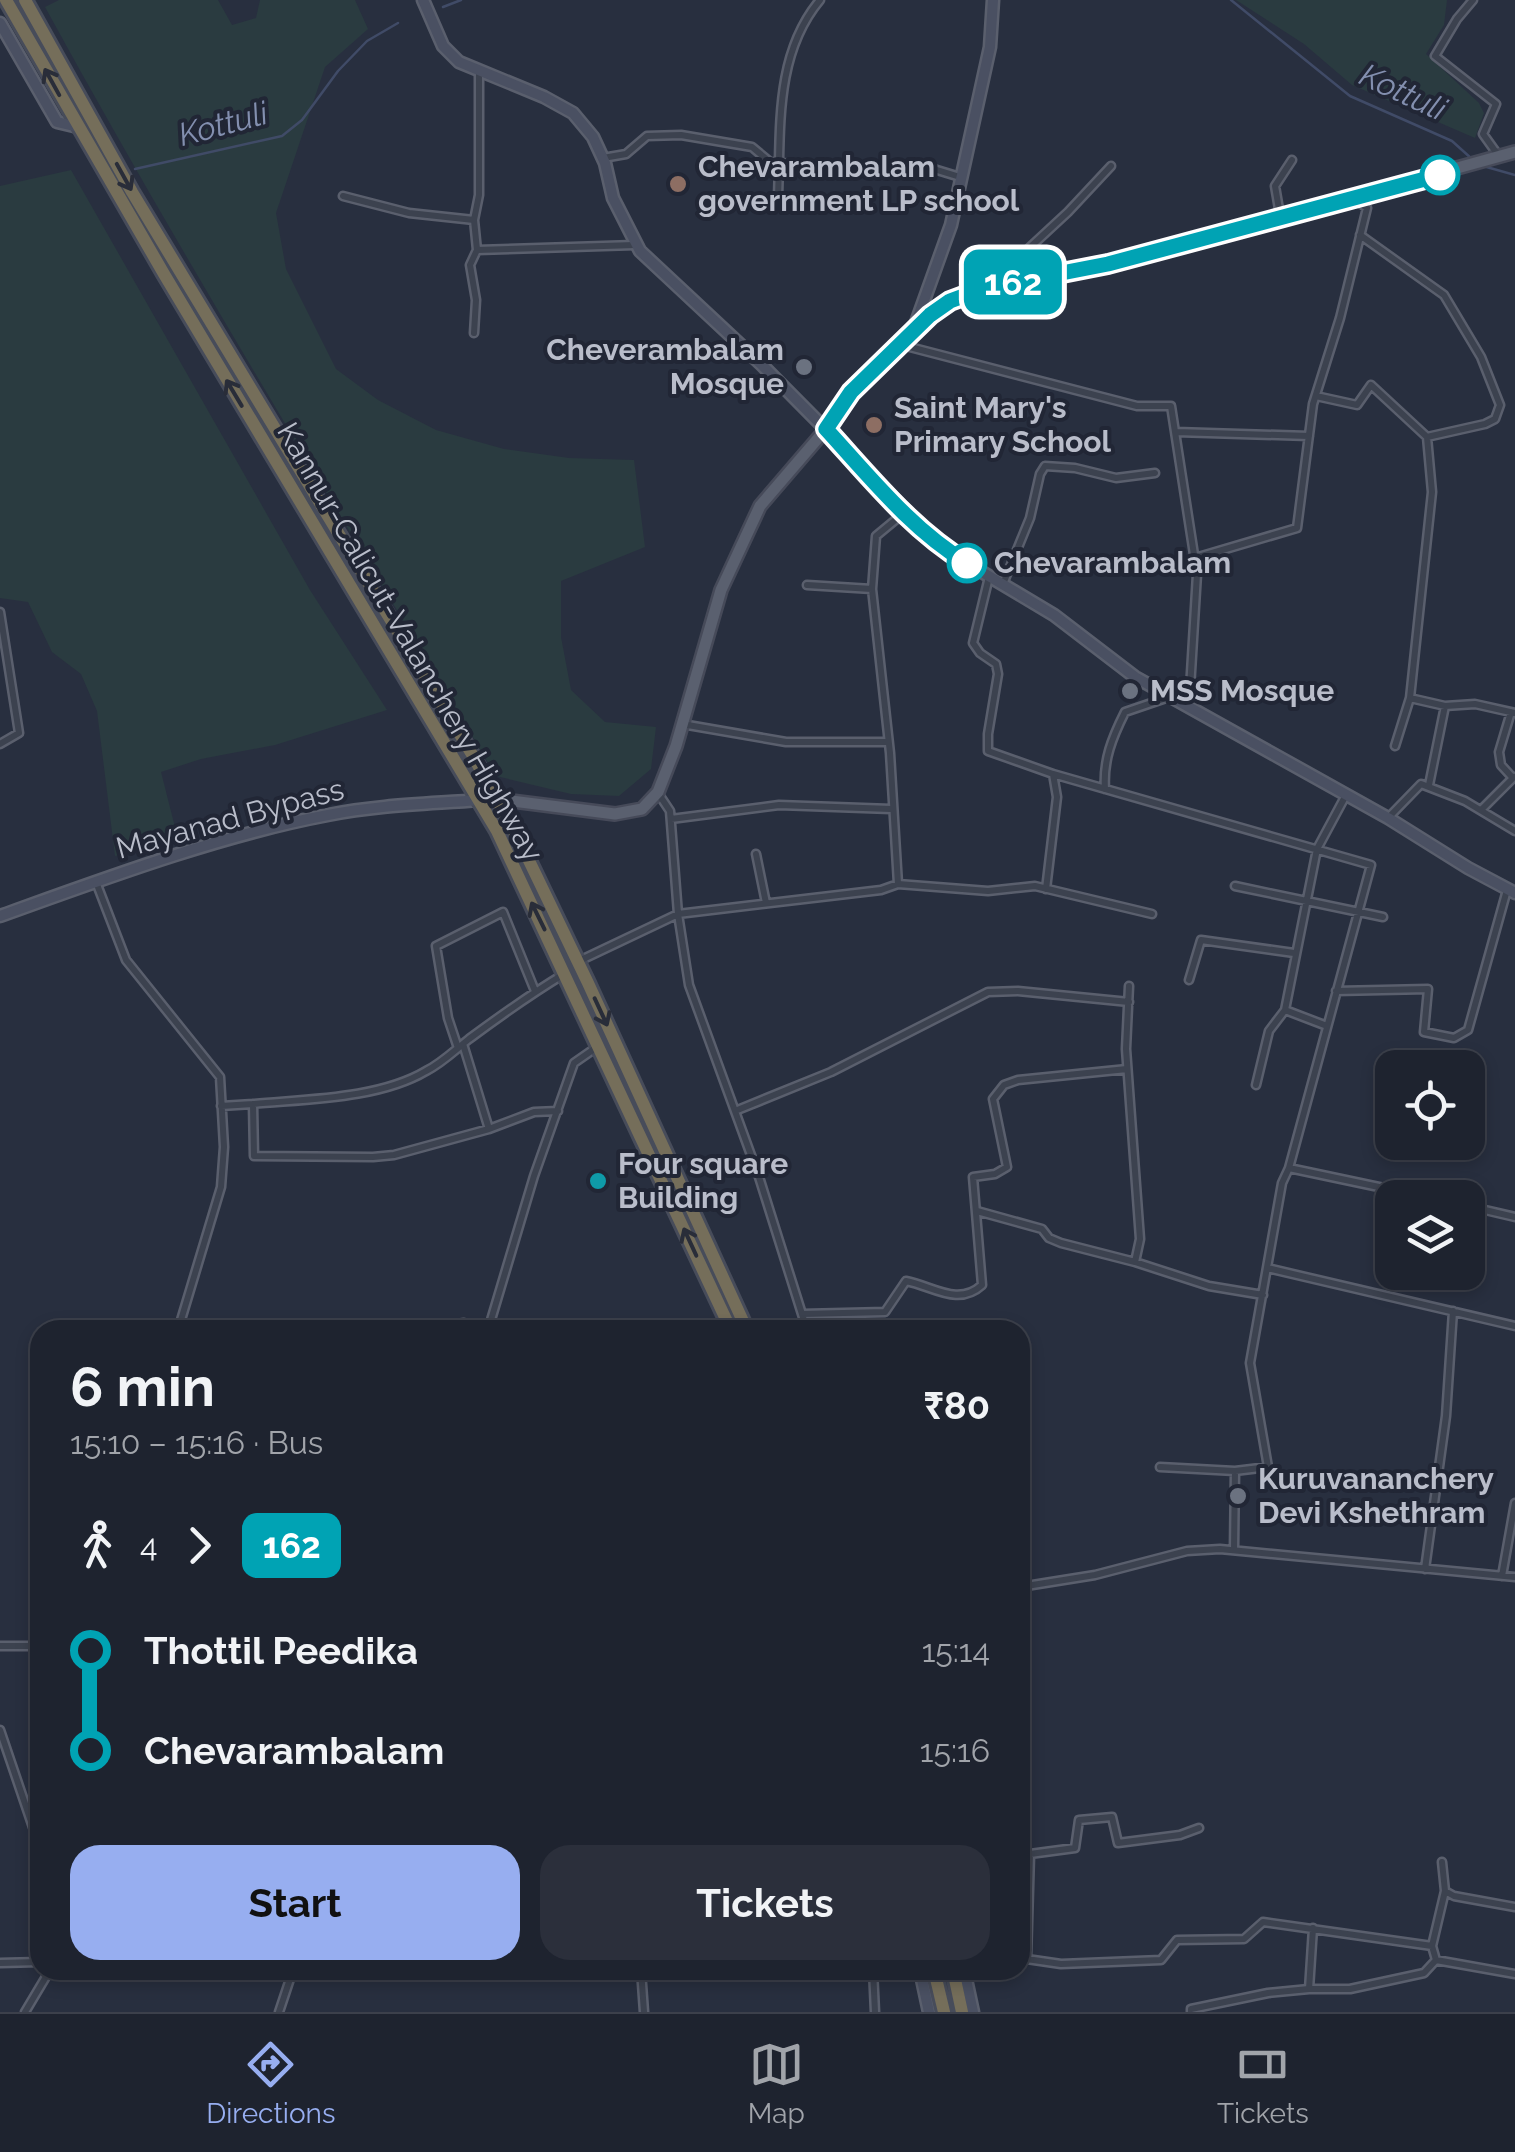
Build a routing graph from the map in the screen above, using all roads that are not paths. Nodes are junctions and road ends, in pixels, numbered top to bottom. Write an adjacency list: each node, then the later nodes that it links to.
1 (6, 0): 9 (highway, Kannur-Calicut-Valanchery Highway, one-way to 1)
2 (26, 0): 57 (highway, Kannur-Calicut-Valanchery Highway, one-way to 57)
3 (423, 0): 8 (main road)
4 (820, 0): 14 (street)
5 (993, 0): 16 (main road)
6 (1473, 0): 11 (street)
7 (0, 23): 9 (main road)
8 (479, 72): 12 (main road); 21 (street)
9 (78, 127): 58 (highway, Kannur-Calicut-Valanchery Highway, one-way to 9)
10 (1515, 152): 11 (main road)
11 (1497, 157): 19 (main road)
12 (603, 158): 14 (street); 23 (main road)
13 (1292, 160): 20 (street)
14 (780, 162): 16 (street); 18 (street)
15 (1112, 166): 25 (street)
16 (960, 177): 26 (main road)
17 (343, 196): 21 (street)
18 (778, 196)
19 (1351, 196): 20 (main road); 22 (street)
20 (1280, 216): 25 (main road)
21 (474, 220): 24 (street)
22 (1360, 235): 29 (street); 33 (street)
23 (635, 245): 24 (street); 30 (main road)
24 (477, 250): 27 (street)
25 (1017, 282): 26 (main road)
26 (922, 316): 28 (main road)
27 (474, 333)
28 (906, 341): 30 (main road); 31 (street)
29 (1316, 396): 32 (street); 33 (street)
30 (826, 429): 35 (main road); 47 (main road)
31 (1176, 432): 32 (street); 36 (street)
32 (1309, 436): 36 (street)
33 (1428, 438): 43 (street)
34 (1155, 473): 39 (street)
35 (905, 512): 37 (main road); 40 (street)
36 (1195, 558): 45 (street)
37 (989, 576): 39 (main road); 51 (street)
38 (807, 584): 40 (street)
39 (1004, 584): 42 (main road)
40 (872, 589): 48 (street)
41 (0, 612): 49 (street)
42 (1170, 697): 45 (main road); 54 (street)
43 (1410, 698): 44 (street); 50 (street)
44 (1445, 706): 46 (street); 53 (street)
45 (1188, 707): 56 (main road)
46 (1513, 712): 52 (street)
47 (682, 724): 48 (street); 55 (main road)
48 (887, 742): 59 (street)
49 (0, 744)
50 (1396, 746)
51 (1053, 774): 54 (street); 69 (street)
52 (1513, 777): 60 (street)
53 (1429, 785): 60 (street); 61 (street)
54 (1105, 789): 64 (street)
55 (658, 792): 57 (main road); 62 (street)
56 (1346, 795): 61 (main road); 64 (street)
57 (496, 799): 79 (highway, Kannur-Calicut-Valanchery Highway)
58 (479, 800): 66 (main road, Mayanad Bypass); 80 (highway, Kannur-Calicut-Valanchery Highway, one-way to 58)
59 (891, 809): 62 (street); 67 (street)
60 (1480, 811): 63 (street)
61 (1388, 818): 70 (main road)
62 (671, 819): 74 (street)
63 (1515, 831)
64 (1316, 849): 71 (street); 73 (street)
65 (756, 854): 72 (street)
66 (96, 882): 76 (main road, Mayanad Bypass); 93 (street)
67 (898, 884): 69 (street); 72 (street)
68 (1235, 886): 71 (street)
69 (1046, 889): 75 (street)
70 (1511, 891): 84 (street)
71 (1305, 900): 73 (street); 78 (street)
72 (766, 902): 74 (street)
73 (1358, 913): 77 (street); 84 (street)
74 (678, 914): 79 (street); 95 (street)
75 (1152, 914)
76 (0, 916)
77 (1382, 917)
78 (1294, 953): 81 (street); 86 (street)
79 (578, 962): 110 (highway, Kannur-Calicut-Valanchery Highway, one-way to 110)
80 (565, 973): 83 (street); 89 (highway, Kannur-Calicut-Valanchery Highway)
81 (1188, 980)
82 (1129, 986): 85 (street)
83 (535, 991): 88 (street); 88 (street)
84 (1336, 991): 87 (street)
85 (1129, 1002): 90 (street); 95 (street)
86 (1285, 1010): 87 (street); 91 (street)
87 (1327, 1026): 97 (street)
88 (460, 1046): 92 (street); 96 (street)
89 (600, 1046): 94 (street); 109 (highway, Kannur-Calicut-Valanchery Highway, one-way to 89)
90 (1127, 1070): 100 (street); 102 (street)
91 (1256, 1085)
92 (254, 1104): 93 (street); 96 (street)
93 (221, 1106): 107 (street)
94 (558, 1111): 96 (street); 108 (street)
95 (735, 1111): 106 (street)
96 (489, 1129)
97 (1288, 1168): 98 (street); 103 (street)
98 (1375, 1186)
99 (1485, 1210): 101 (street)
100 (977, 1212): 102 (street); 106 (street)
101 (1515, 1217)
102 (1135, 1262): 104 (street)
103 (1267, 1268): 104 (street); 105 (street)
104 (1264, 1295): 114 (street)
105 (1453, 1311): 112 (street); 117 (street)
106 (802, 1314): 111 (street)
107 (181, 1320)
108 (491, 1320)
109 (727, 1320)
110 (742, 1320)
111 (804, 1320)
112 (1515, 1326)
113 (1160, 1467): 114 (street)
114 (1235, 1471): 116 (street)
115 (1515, 1503): 118 (street)
116 (1234, 1550): 117 (street); 120 (street)
117 (1425, 1570): 118 (street)
118 (1502, 1576): 119 (street)
119 (1515, 1577)
120 (1030, 1585)
121 (30, 1644): 122 (street)
122 (0, 1646)
123 (0, 1730): 124 (street)
124 (30, 1818)
125 (1199, 1828): 126 (street)
126 (1030, 1854)
127 (1442, 1862): 128 (street)
128 (1444, 1891): 129 (street); 131 (street)
129 (1515, 1908)
130 (1313, 1928): 131 (street); 132 (street); 145 (street)
131 (1432, 1946): 133 (street)
132 (1030, 1960)
133 (1436, 1960): 136 (street); 145 (street)
134 (30, 1962): 135 (street)
135 (0, 1963)
136 (1515, 1974)
137 (44, 1980): 146 (street)
138 (290, 1980): 147 (street)
139 (642, 1980): 148 (street)
140 (873, 1980): 149 (street)
141 (922, 1980): 150 (main road)
142 (936, 1980): 151 (highway)
143 (955, 1980): 152 (highway)
144 (966, 1980): 153 (main road)
145 (1309, 1989): 154 (street)
146 (25, 2012)
147 (279, 2012)
148 (644, 2012)
149 (874, 2012)
150 (930, 2012)
151 (944, 2012)
152 (962, 2012)
153 (973, 2012)
154 (1191, 2012)

